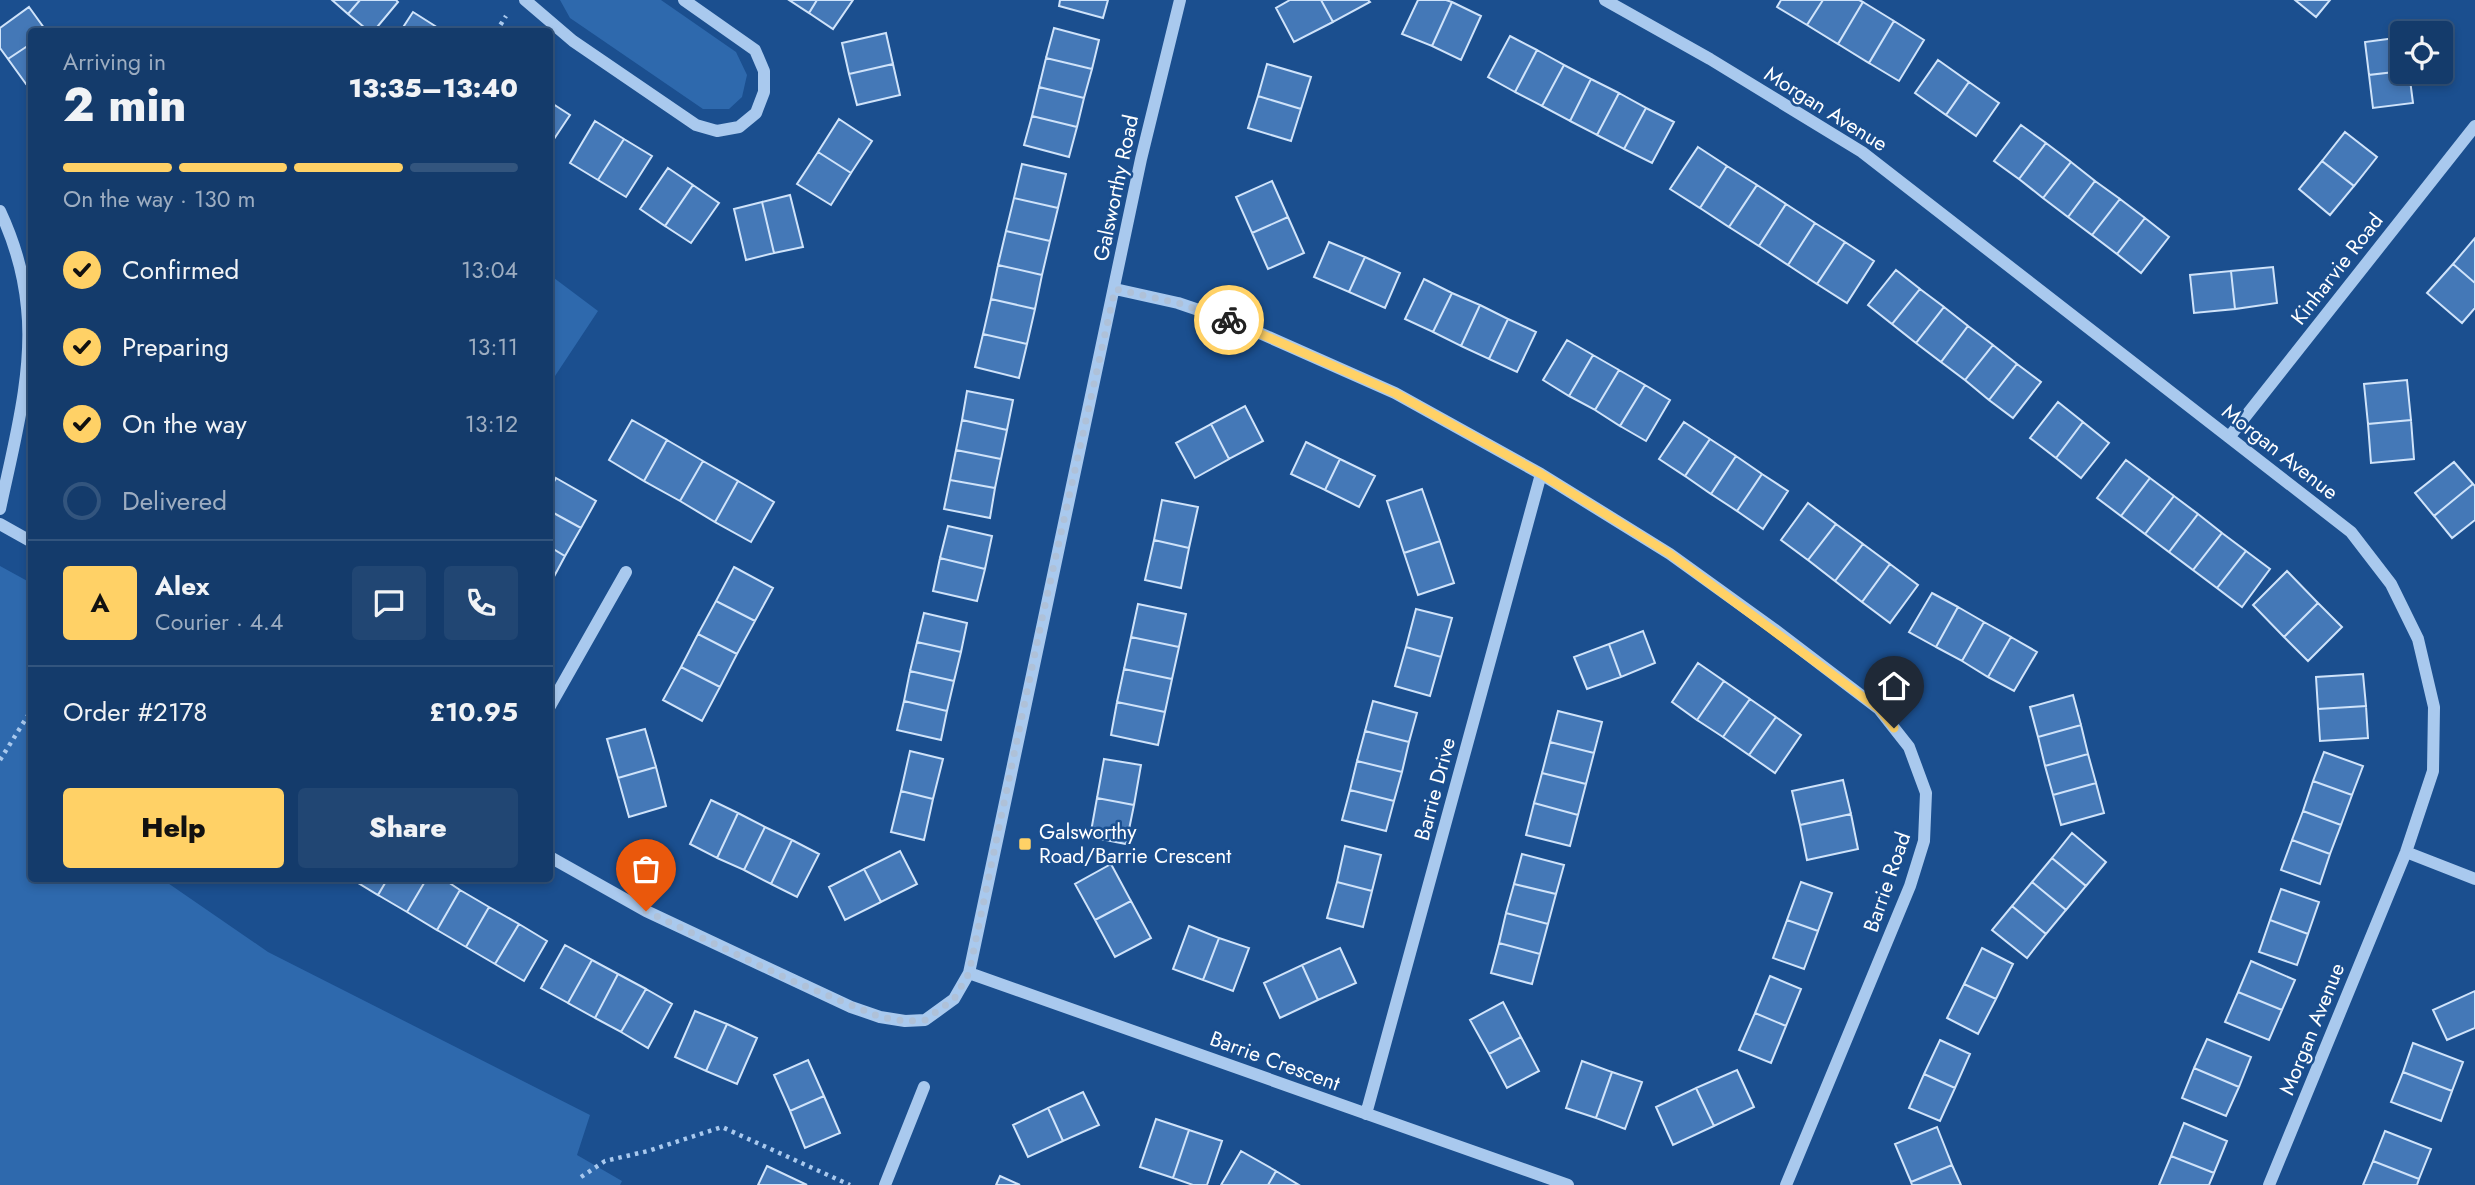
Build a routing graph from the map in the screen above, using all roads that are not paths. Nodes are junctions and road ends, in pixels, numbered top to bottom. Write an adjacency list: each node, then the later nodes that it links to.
1 (525, 0): 2 (street)
2 (684, 0)
3 (1180, 0): 7 (street, Galsworthy Road)
4 (1605, 0): 8 (street, Morgan Avenue)
5 (2475, 126): 8 (street, Kinharvie Road)
6 (0, 211): 10 (street)
7 (1115, 289): 9 (street, Barrie Road); 18 (street, Galsworthy Road)
8 (2230, 436): 15 (street, Morgan Avenue)
9 (1541, 474): 20 (street, Barrie Drive); 23 (street, Barrie Road)
10 (0, 509)
11 (0, 524): 12 (street)
12 (28, 540)
13 (626, 572): 14 (street)
14 (553, 701)
15 (2406, 852): 17 (street); 24 (street, Morgan Avenue)
16 (553, 860): 18 (street, Galsworthy Road)
17 (2475, 879)
18 (969, 973): 20 (street, Barrie Crescent)
19 (924, 1087): 21 (street)
20 (1366, 1114): 22 (street, Barrie Crescent)
21 (885, 1185)
22 (1568, 1185)
23 (1786, 1185)
24 (2269, 1185)

